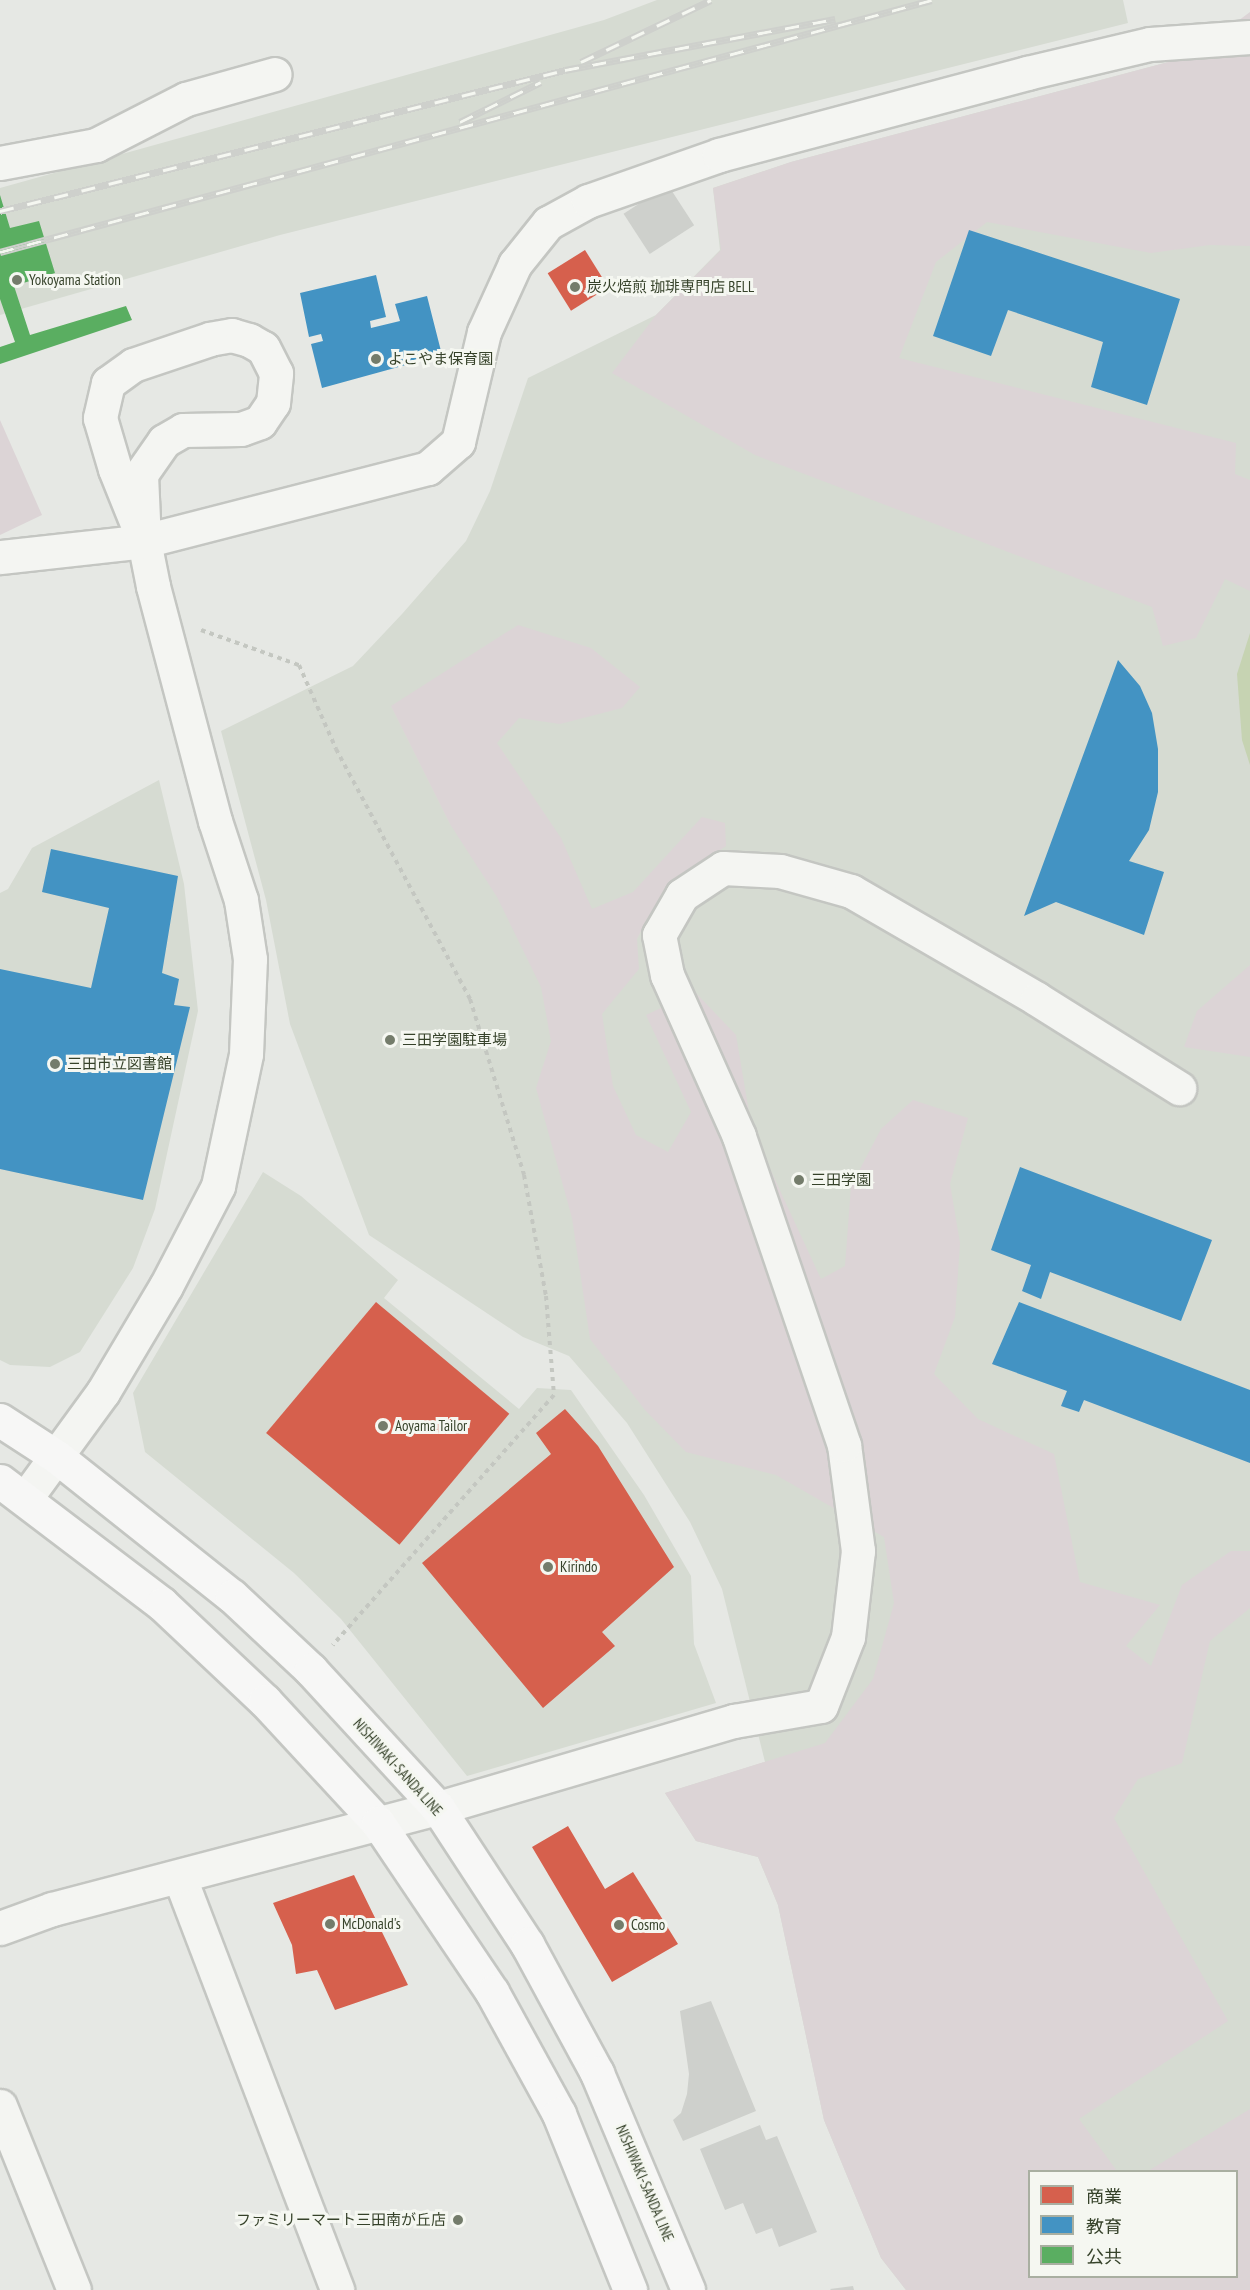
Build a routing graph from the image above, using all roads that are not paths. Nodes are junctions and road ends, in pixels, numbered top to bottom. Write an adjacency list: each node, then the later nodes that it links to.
1 (1250, 37): 4 (street)
2 (275, 74): 3 (street)
3 (0, 163)
4 (144, 541): 4 (street); 5 (street); 8 (street)
5 (0, 557)
6 (1179, 1088): 10 (street)
7 (0, 1420): 8 (main road, NISHIWAKI-SANDA LINE)
8 (57, 1456): 9 (street); 10 (main road, NISHIWAKI-SANDA LINE)
9 (13, 1490): 11 (main road)
10 (438, 1808): 11 (street); 18 (main road, NISHIWAKI-SANDA LINE)
11 (378, 1824): 12 (street); 17 (main road)
12 (180, 1878): 13 (street); 16 (street)
13 (0, 1928)
14 (0, 2106): 15 (street)
15 (74, 2290)
16 (337, 2290)
17 (630, 2290)
18 (688, 2290)

